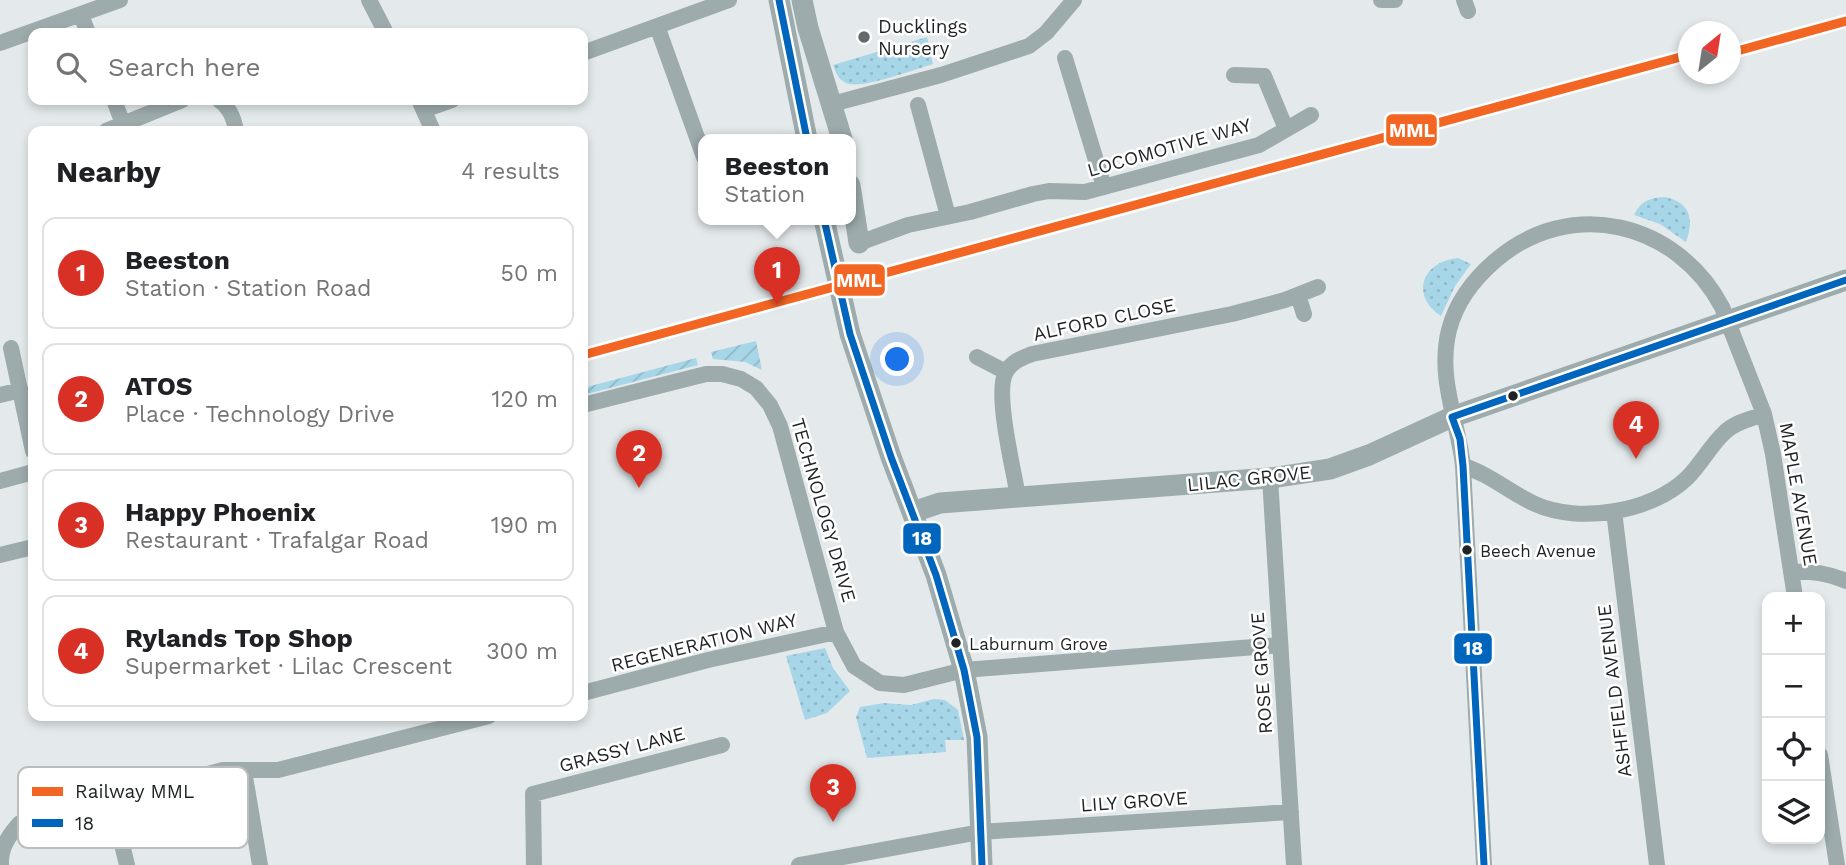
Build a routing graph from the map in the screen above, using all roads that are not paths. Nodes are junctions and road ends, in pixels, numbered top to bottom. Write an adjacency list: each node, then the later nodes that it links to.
1 (120, 0): 9 (street)
2 (369, 0): 13 (street)
3 (729, 0): 10 (street)
4 (779, 0): 31 (street)
5 (802, 0): 19 (street)
6 (1074, 0): 19 (street)
7 (1381, 0): 8 (street)
8 (1395, 0)
9 (81, 15): 11 (street); 12 (street)
10 (657, 26): 16 (street); 33 (street)
11 (43, 28)
12 (86, 28)
13 (383, 28)
14 (28, 33): 15 (street)
15 (0, 43)
16 (588, 51)
17 (1065, 58): 34 (street)
18 (1234, 75): 30 (street)
19 (832, 104): 32 (street)
20 (116, 105): 26 (street)
21 (170, 105): 26 (street)
22 (226, 105): 28 (street)
23 (422, 105): 29 (street)
24 (918, 105): 35 (street)
25 (1311, 115): 30 (street, LOCOMOTIVE WAY)
26 (123, 124): 27 (street)
27 (118, 126)
28 (235, 126)
29 (431, 126)
30 (1286, 129): 34 (street, LOCOMOTIVE WAY)
31 (806, 134)
32 (841, 134)
33 (698, 140)
34 (1104, 187): 35 (street, LOCOMOTIVE WAY)
35 (948, 216): 38 (street, LOCOMOTIVE WAY)
36 (856, 224): 38 (street)
37 (825, 225): 59 (street)
38 (859, 243)
39 (1846, 280): 43 (street, LILAC GROVE)
40 (1318, 287): 41 (street, ALFORD CLOSE)
41 (1298, 295): 42 (street); 46 (street, ALFORD CLOSE)
42 (1304, 314)
43 (1727, 321): 50 (street, MAPLE AVENUE); 51 (street, LILAC GROVE); 51 (street, MAPLE AVENUE)
44 (11, 348): 47 (street)
45 (977, 357): 46 (street)
46 (1006, 372): 57 (street)
47 (21, 390): 48 (street); 52 (street)
48 (0, 396)
49 (588, 404): 65 (street, TECHNOLOGY DRIVE)
50 (1764, 414): 58 (street); 62 (street, MAPLE AVENUE)
51 (1452, 417): 53 (street); 55 (street, LILAC GROVE)
52 (28, 426)
53 (1463, 466): 58 (street); 83 (street)
54 (28, 473): 56 (street)
55 (1270, 478): 57 (street, LILAC GROVE); 66 (street, ROSE GROVE)
56 (0, 481)
57 (1018, 497): 59 (street, LILAC GROVE)
58 (1614, 511): 84 (street, ASHFIELD AVENUE)
59 (913, 512): 67 (street)
60 (28, 548): 61 (street)
61 (0, 555)
62 (1791, 572): 63 (street); 64 (street, MAPLE AVENUE)
63 (1846, 581)
64 (1794, 592)
65 (835, 632): 67 (street, TECHNOLOGY DRIVE); 68 (street, REGENERATION WAY)
66 (1280, 645): 67 (street); 74 (street, ROSE GROVE)
67 (964, 670): 76 (street)
68 (588, 692)
69 (469, 721): 71 (street)
70 (722, 745): 79 (street, GRASSY LANE)
71 (248, 771)
72 (1824, 781): 85 (street)
73 (248, 794): 78 (street)
74 (1291, 812): 76 (street, LILY GROVE); 82 (street, ROSE GROVE)
75 (4, 832): 77 (street)
76 (981, 832): 80 (street, LILY GROVE); 81 (street)
77 (1, 865)
78 (260, 865)
79 (534, 865)
80 (799, 865)
81 (982, 865)
82 (1294, 865)
83 (1484, 865)
84 (1657, 865)
85 (1837, 865)

